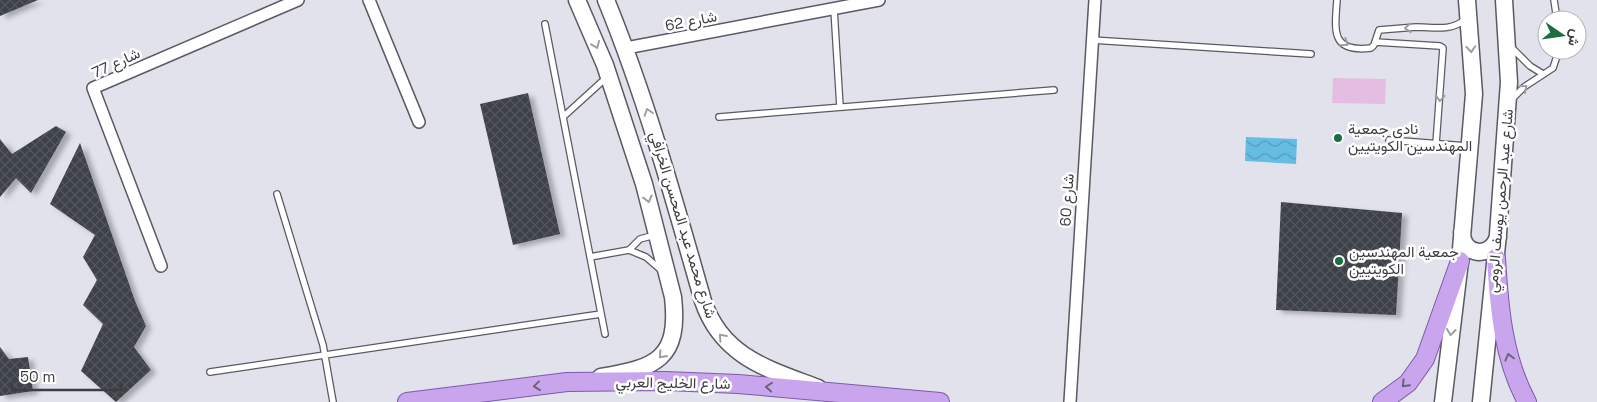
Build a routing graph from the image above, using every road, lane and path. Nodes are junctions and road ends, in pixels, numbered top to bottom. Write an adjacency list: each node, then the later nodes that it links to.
1 (298, 0): 39 (street, شارع 77)
2 (369, 0): 26 (street)
3 (578, 0): 20 (main road, شارع محمد عبد المحسن الخرافي, one-way to 20)
4 (606, 0): 16 (main road, شارع محمد عبد المحسن الخرافي)
5 (879, 0): 10 (street, شارع 62)
6 (1094, 0): 14 (street, شارع 60)
7 (1337, 0): 15 (lane, one-way to 15)
8 (1467, 0): 11 (main road)
9 (1504, 0): 13 (main road, شارع عبد الرحمن يوسف الرومي)
10 (834, 9): 16 (street, شارع 62); 23 (lane)
11 (1469, 17): 15 (lane, one-way to 15); 29 (main road, one-way to 29)
12 (546, 24): 24 (lane)
13 (1506, 39): 19 (lane); 22 (main road, شارع عبد الرحمن يوسف الرومي)
14 (1092, 40): 17 (lane); 50 (street, شارع 60)
15 (1375, 42): 28 (lane, one-way to 28)
16 (626, 48): 31 (main road, شارع محمد عبد المحسن الخرافي, one-way to 16)
17 (1311, 54)
18 (1556, 60): 19 (lane)
19 (1544, 74): 22 (lane, one-way to 19)
20 (608, 76): 24 (lane); 32 (main road, شارع محمد عبد المحسن الخرافي, one-way to 32)
21 (1054, 90): 23 (lane)
22 (1507, 104): 34 (main road, شارع عبد الرحمن يوسف الرومي)
23 (840, 107): 25 (lane)
24 (563, 117): 36 (lane)
25 (719, 117)
26 (419, 122)
27 (1389, 140): 28 (lane)
28 (1436, 144): 29 (lane)
29 (1469, 146): 33 (main road)
30 (277, 194): 43 (lane)
31 (677, 209): 32 (main road); 46 (main road, شارع محمد عبد المحسن الخرافي, one-way to 31)
32 (656, 230): 35 (lane); 40 (main road, شارع محمد عبد المحسن الخرافي)
33 (1462, 230): 34 (main road); 38 (main road)
34 (1498, 234): 37 (main road, شارع عبد الرحمن يوسف الرومي)
35 (629, 250): 36 (lane); 40 (lane)
36 (590, 257): 41 (lane)
37 (1496, 258): 53 (main road, شارع عبد الرحمن يوسف الرومي); 54 (main road, one-way to 37)
38 (1460, 261): 51 (main road, one-way to 51); 52 (main road, one-way to 52)
39 (161, 266)
40 (668, 278): 45 (main road, شارع محمد عبد المحسن الخرافي, one-way to 45)
41 (601, 314): 42 (lane); 43 (lane)
42 (605, 334)
43 (324, 355): 44 (lane); 47 (lane)
44 (210, 372)
45 (567, 382): 46 (main road, شارع الخليج العربي, one-way to 45); 48 (main road, شارع الخليج العربي, one-way to 48)
46 (826, 391): 49 (main road, شارع الخليج العربي)
47 (333, 402)
48 (407, 402)
49 (940, 402)
50 (1070, 402)
51 (1382, 402)
52 (1443, 402)
53 (1481, 402)
54 (1527, 402)

